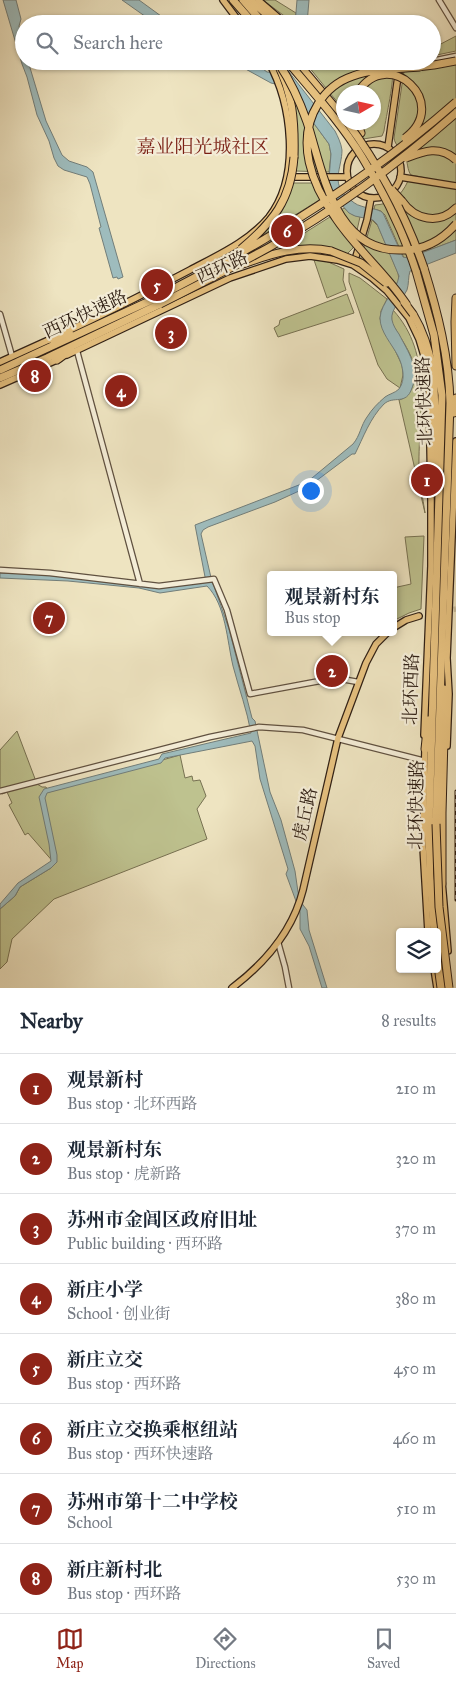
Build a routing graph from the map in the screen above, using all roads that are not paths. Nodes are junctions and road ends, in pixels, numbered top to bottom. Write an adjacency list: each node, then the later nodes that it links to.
1 (223, 0): 7 (main road)
2 (232, 0): 8 (highway); 9 (highway)
3 (243, 0): 10 (highway)
4 (250, 0): 11 (highway)
5 (258, 0): 12 (main road)
6 (440, 0): 13 (street)
7 (235, 15)
8 (242, 15)
9 (246, 15)
10 (256, 15)
11 (268, 15)
12 (276, 15)
13 (456, 28)
14 (456, 56): 15 (street)
15 (441, 59)
16 (456, 61): 17 (highway, bridge)
17 (441, 64)
18 (279, 70): 37 (main road, 西环路)
19 (280, 70): 43 (highway, bridge)
20 (282, 70): 42 (highway, bridge)
21 (284, 70): 67 (highway, 北环快速路, bridge)
22 (304, 70): 27 (highway)
23 (391, 70): 51 (highway, bridge)
24 (396, 70): 31 (main road)
25 (365, 85): 43 (highway, bridge)
26 (456, 102): 44 (highway, 西环快速路, bridge)
27 (336, 108)
28 (456, 113): 34 (highway, 西环快速路, bridge)
29 (352, 130): 32 (highway, 北环快速路, bridge)
30 (360, 130): 32 (highway, bridge)
31 (388, 147): 35 (main road); 36 (main road)
32 (369, 154): 38 (highway, 北环快速路, bridge)
33 (456, 160): 34 (highway, bridge)
34 (398, 161): 47 (highway, 西环快速路, bridge)
35 (345, 177): 37 (main road); 40 (main road)
36 (400, 177): 39 (main road); 40 (main road)
37 (286, 178): 45 (main road, 西环路)
38 (386, 182): 41 (highway, bridge); 66 (highway, 北环快速路, bridge)
39 (456, 186)
40 (371, 198): 46 (main road)
41 (456, 208)
42 (456, 224)
43 (237, 252): 44 (highway, bridge)
44 (228, 260): 50 (highway, 西环快速路, bridge)
45 (203, 263): 48 (main road); 54 (main road, 西环路)
46 (353, 265): 48 (main road, 西环路); 51 (main road, 北环西路)
47 (231, 268): 50 (highway, 西环快速路, bridge); 51 (highway, bridge)
48 (215, 286): 56 (main road, 西环路)
49 (456, 298): 60 (highway)
50 (159, 300): 53 (highway, 西环快速路); 55 (highway, 西环快速路)
51 (403, 305): 67 (highway, bridge); 77 (main road, 北环西路)
52 (0, 314): 57 (street)
53 (87, 330): 54 (highway); 61 (highway, 西环快速路)
54 (50, 339): 57 (main road, 西环路)
55 (82, 341): 58 (highway); 62 (highway, 西环快速路)
56 (77, 351): 58 (main road, 西环路); 69 (street)
57 (12, 356): 59 (main road, 西环路)
58 (57, 360): 63 (main road, 西环路)
59 (0, 362)
60 (456, 366)
61 (0, 370)
62 (0, 378)
63 (0, 385)
64 (456, 398): 66 (highway)
65 (456, 441): 81 (main road, 北环西路)
66 (449, 448): 74 (highway, 北环快速路)
67 (439, 498): 72 (highway, 北环快速路)
68 (0, 570): 69 (street)
69 (140, 584): 75 (street)
70 (419, 616): 71 (main road)
71 (397, 626)
72 (436, 630): 77 (highway); 80 (highway, 北环快速路)
73 (385, 636): 75 (main road, 虎丘路)
74 (441, 665): 80 (highway, 北环快速路); 81 (highway)
75 (358, 682): 76 (main road, 虎丘路)
76 (338, 738): 78 (street); 79 (street); 84 (main road, 虎丘路)
77 (425, 749): 78 (main road, 北环西路)
78 (425, 761): 82 (main road, 北环西路)
79 (0, 791)
80 (432, 824): 83 (highway, 北环快速路); 93 (highway, 北环快速路, bridge)
81 (442, 884): 85 (main road, 北环西路)
82 (428, 928)
83 (434, 928)
84 (278, 942): 89 (main road, 虎丘路); 90 (street)
85 (450, 968): 86 (main road); 93 (main road, 北环西路)
86 (441, 969)
87 (434, 973): 91 (main road)
88 (440, 973): 92 (highway, bridge)
89 (232, 988)
90 (289, 988)
91 (437, 988)
92 (442, 988)
93 (451, 988)

